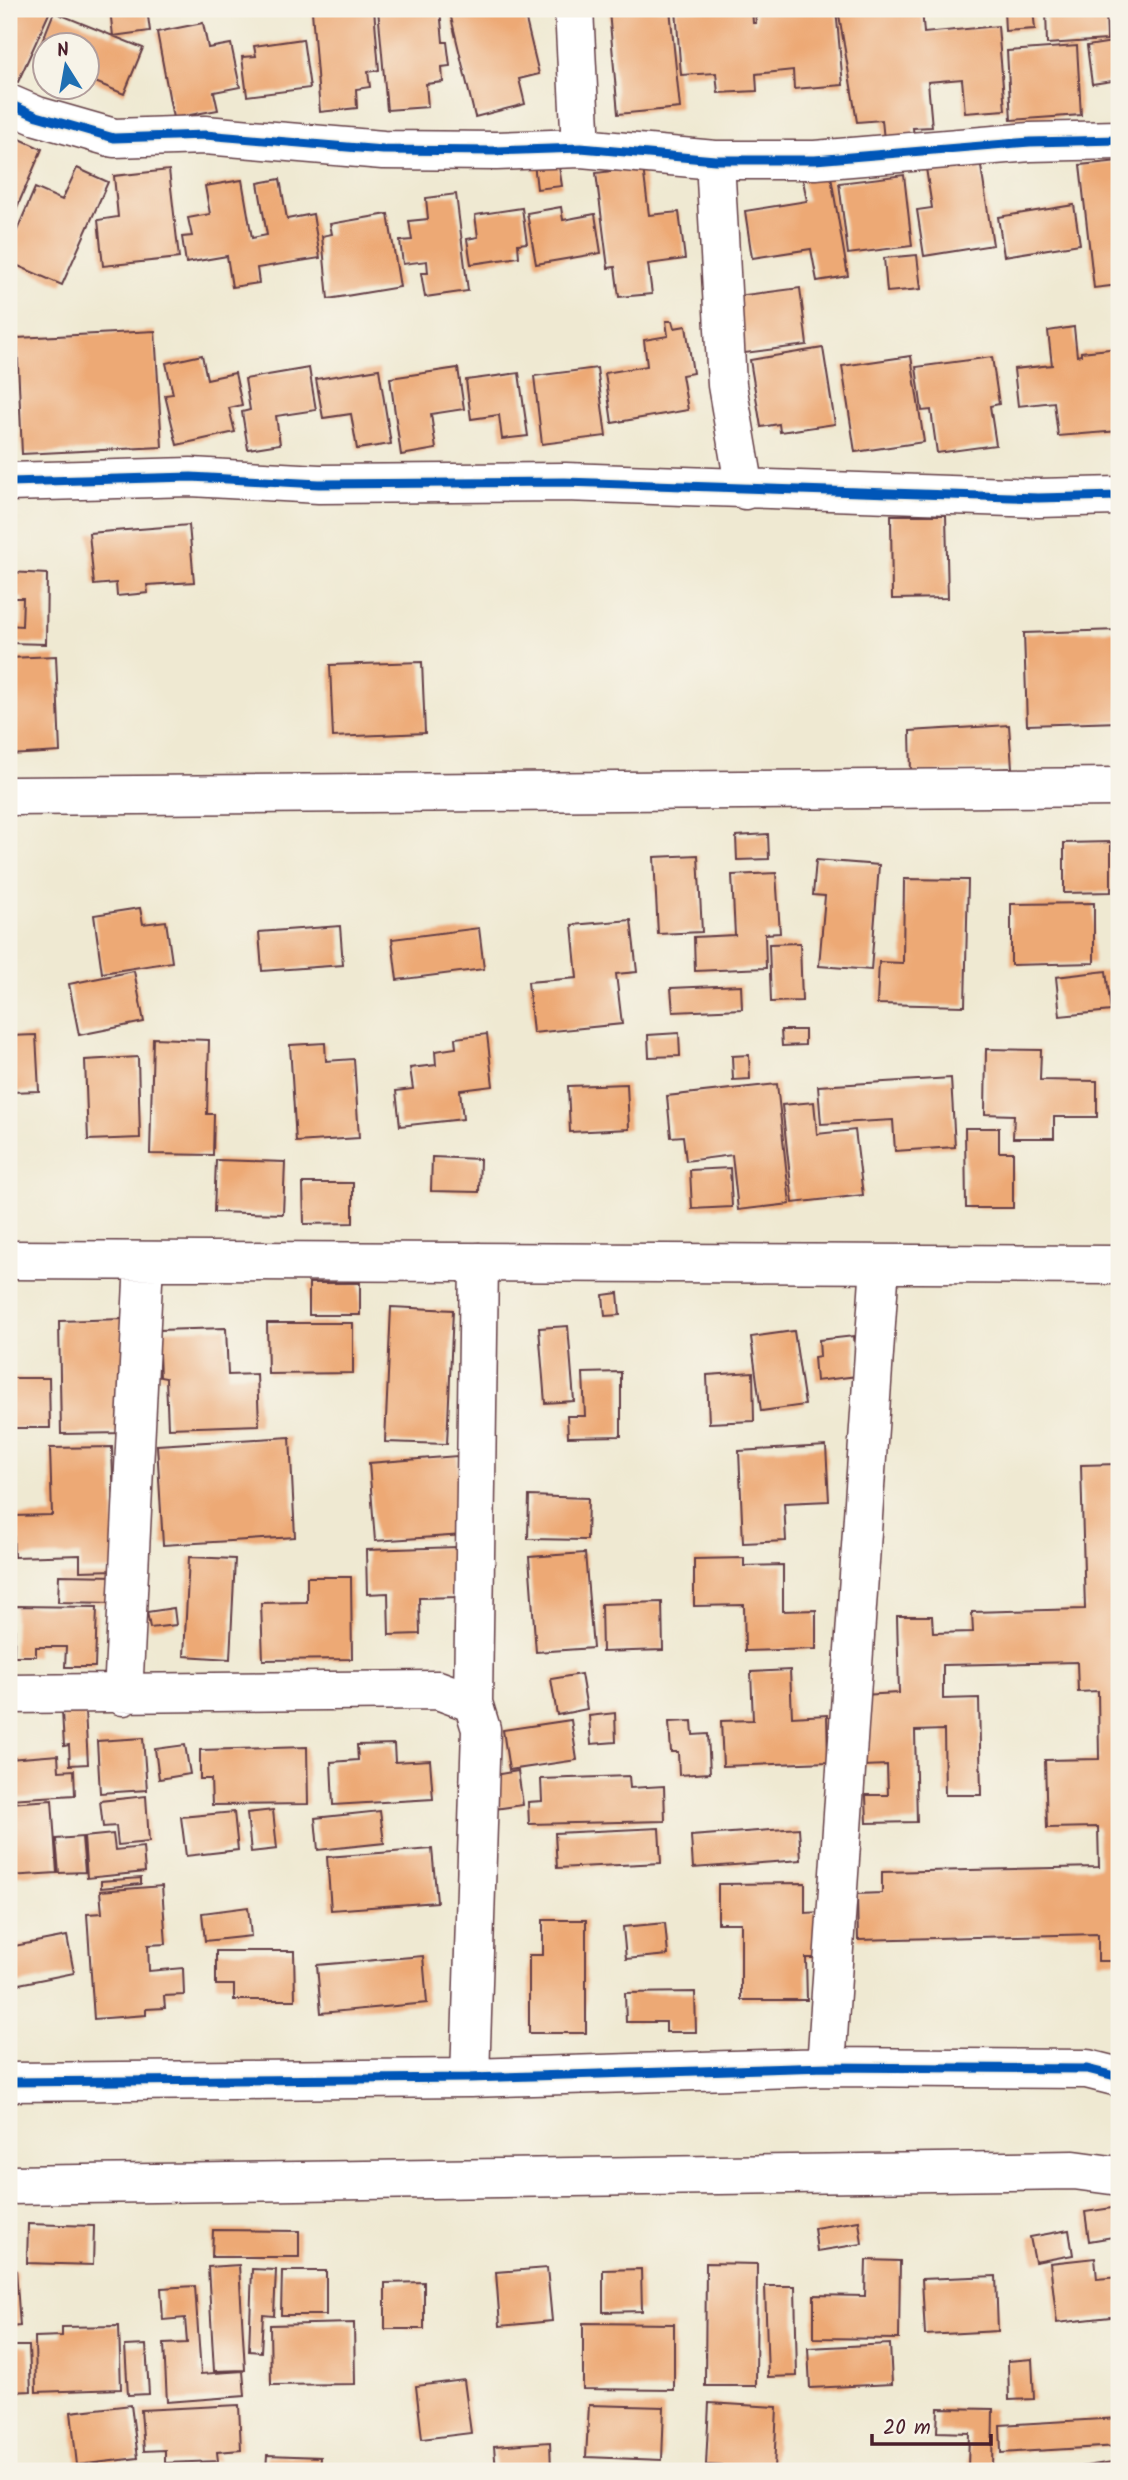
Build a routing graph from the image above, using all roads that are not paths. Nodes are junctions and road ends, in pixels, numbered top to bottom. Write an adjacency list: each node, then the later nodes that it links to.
1 (574, 9): 4 (street)
2 (9, 104): 4 (street)
3 (1119, 139): 5 (street)
4 (581, 148): 5 (street)
5 (715, 159): 7 (street)
6 (9, 482): 7 (street)
7 (745, 490): 8 (street)
8 (1119, 496)
9 (1119, 787): 10 (street)
10 (9, 796)
11 (9, 1260): 12 (street)
12 (144, 1261): 13 (street); 17 (street)
13 (479, 1262): 14 (street); 18 (street)
14 (880, 1264): 15 (street); 19 (street)
15 (1119, 1265)
16 (9, 1694): 17 (street)
17 (123, 1696): 18 (street)
18 (473, 1703): 21 (street)
19 (826, 2067): 20 (street); 21 (street)
20 (1119, 2077)
21 (470, 2078): 22 (street)
22 (9, 2082)
23 (1119, 2176): 24 (street)
24 (9, 2185)

